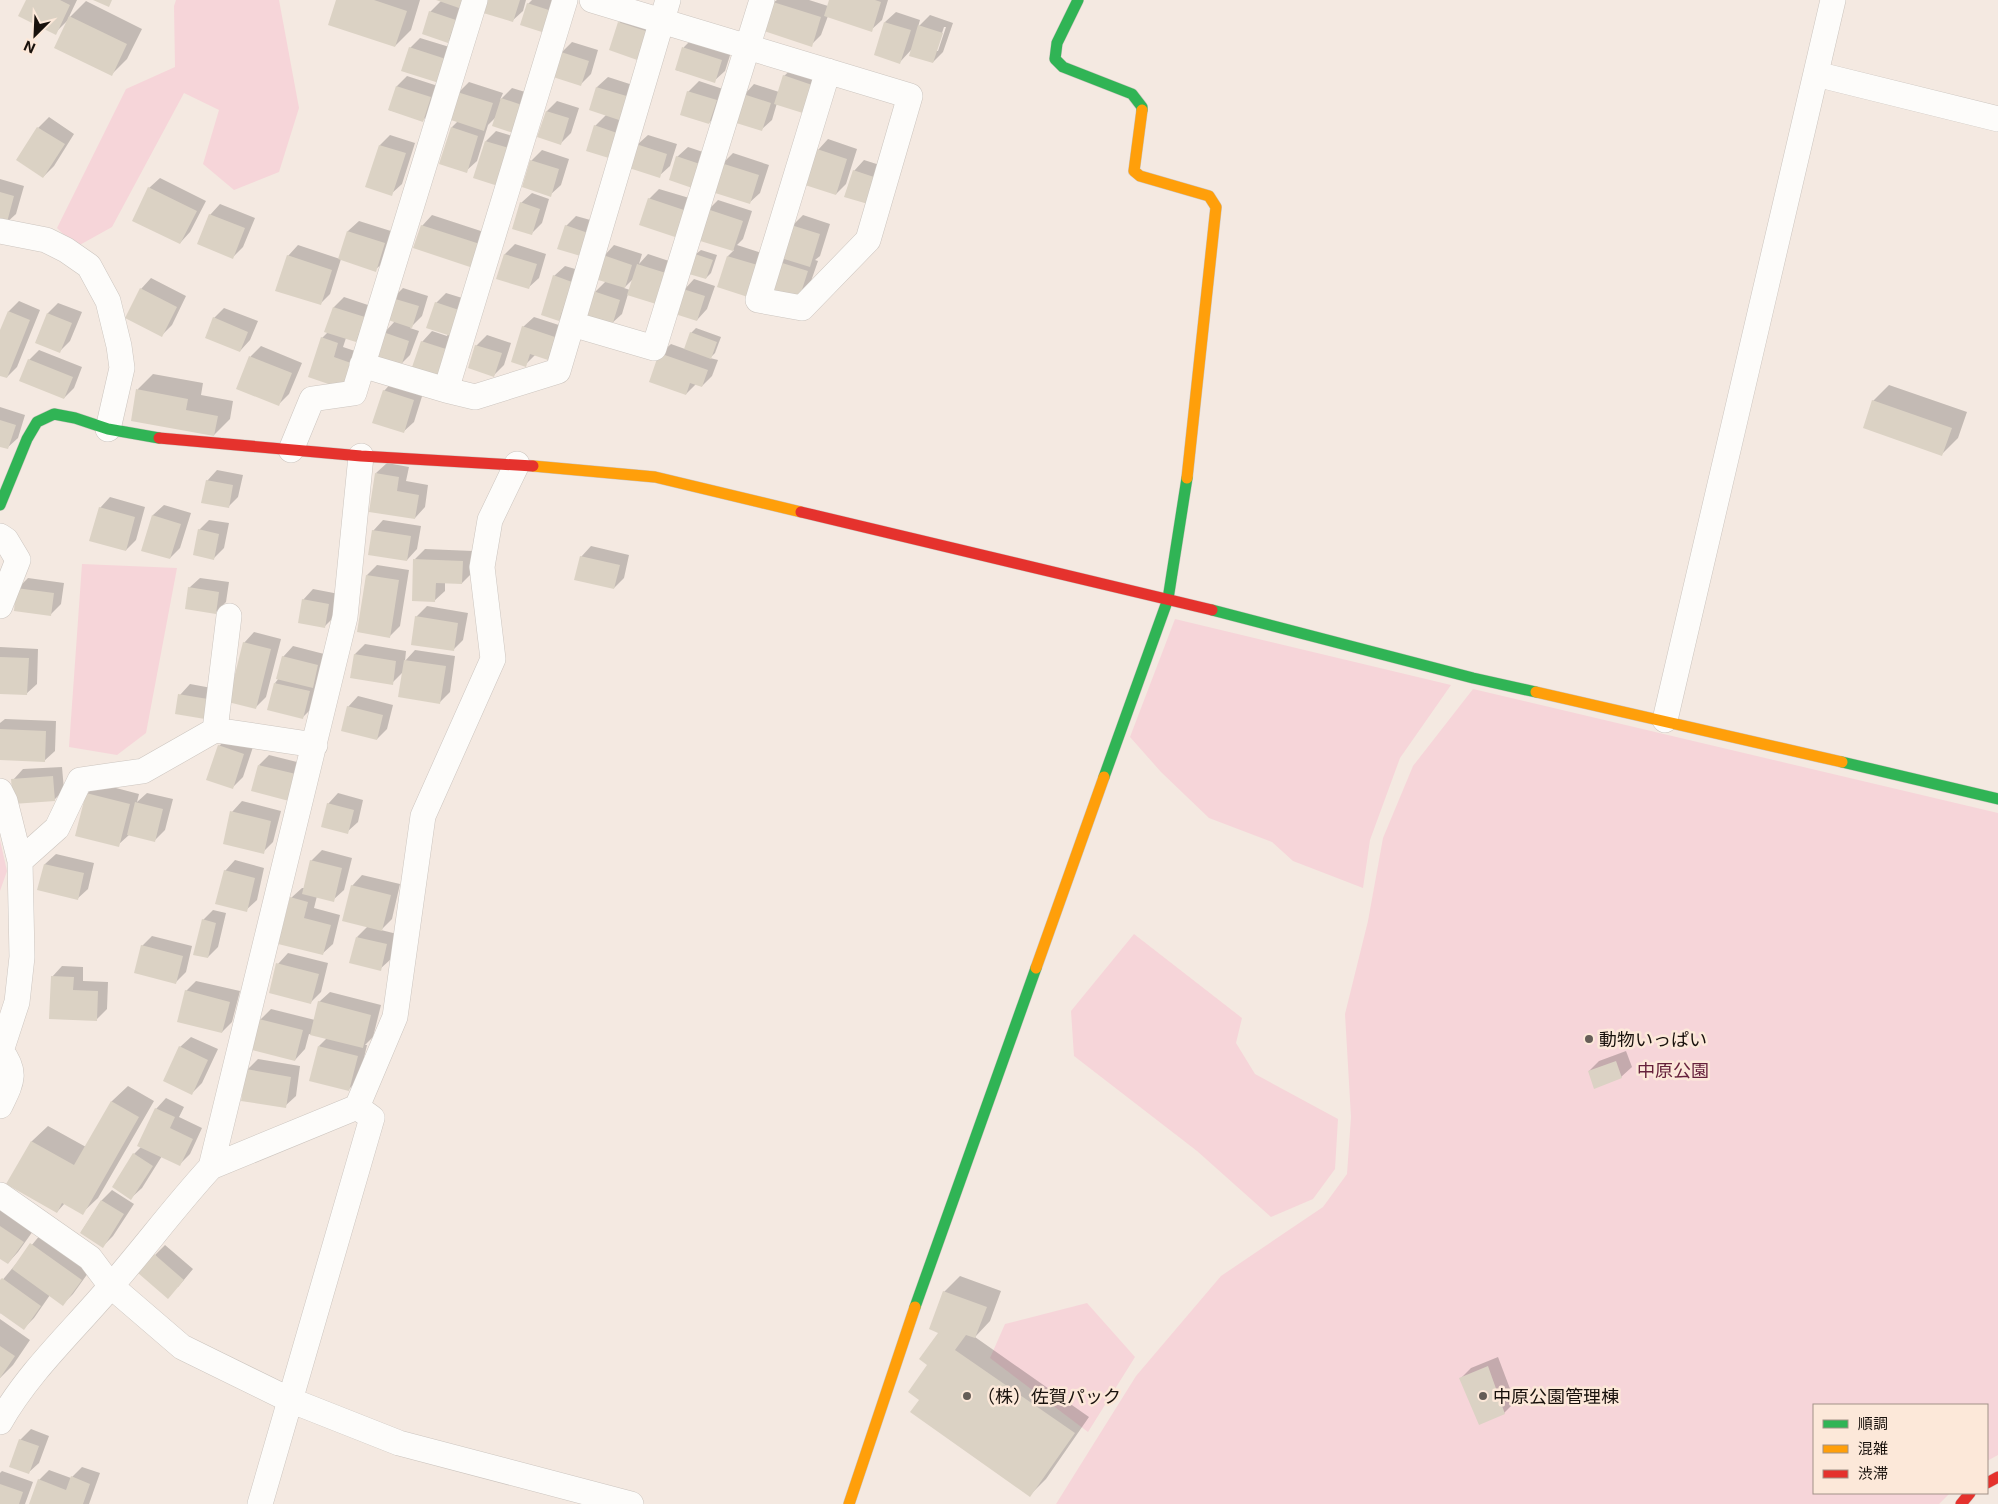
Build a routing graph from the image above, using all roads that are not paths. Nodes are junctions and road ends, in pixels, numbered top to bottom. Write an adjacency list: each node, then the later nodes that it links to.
1 (475, 0): 14 (street)
2 (565, 0): 15 (street)
3 (592, 0): 7 (street)
4 (762, 0): 8 (street)
5 (1078, 0): 22 (street)
6 (1833, 0): 10 (street)
7 (665, 11): 8 (street); 13 (street)
8 (746, 47): 9 (street); 13 (street)
9 (828, 71): 9 (street)
10 (1816, 74): 11 (street); 25 (street)
11 (1998, 120)
12 (0, 231): 16 (street)
13 (572, 324): 15 (street)
14 (362, 365): 15 (street); 17 (street)
15 (446, 390)
16 (108, 429): 17 (street); 20 (street)
17 (291, 450): 18 (street)
18 (361, 456): 19 (street); 27 (street)
19 (517, 464): 22 (street); 32 (street)
20 (0, 505)
21 (0, 536): 23 (street)
22 (1168, 599): 25 (street); 41 (street)
23 (0, 606)
24 (229, 616): 26 (street)
25 (1665, 720): 29 (street)
26 (215, 730): 27 (street); 30 (street)
27 (315, 745): 33 (street)
28 (0, 791): 30 (street)
29 (1998, 799)
30 (20, 861): 31 (street)
31 (0, 1106)
32 (357, 1107): 33 (street); 36 (street)
33 (211, 1167): 35 (street)
34 (0, 1195): 35 (street)
35 (111, 1286): 36 (street); 37 (street)
36 (290, 1400): 39 (street); 40 (street)
37 (0, 1422)
38 (1969, 1494): 42 (street)
39 (260, 1504)
40 (631, 1504)
41 (849, 1504)
42 (1961, 1504)

